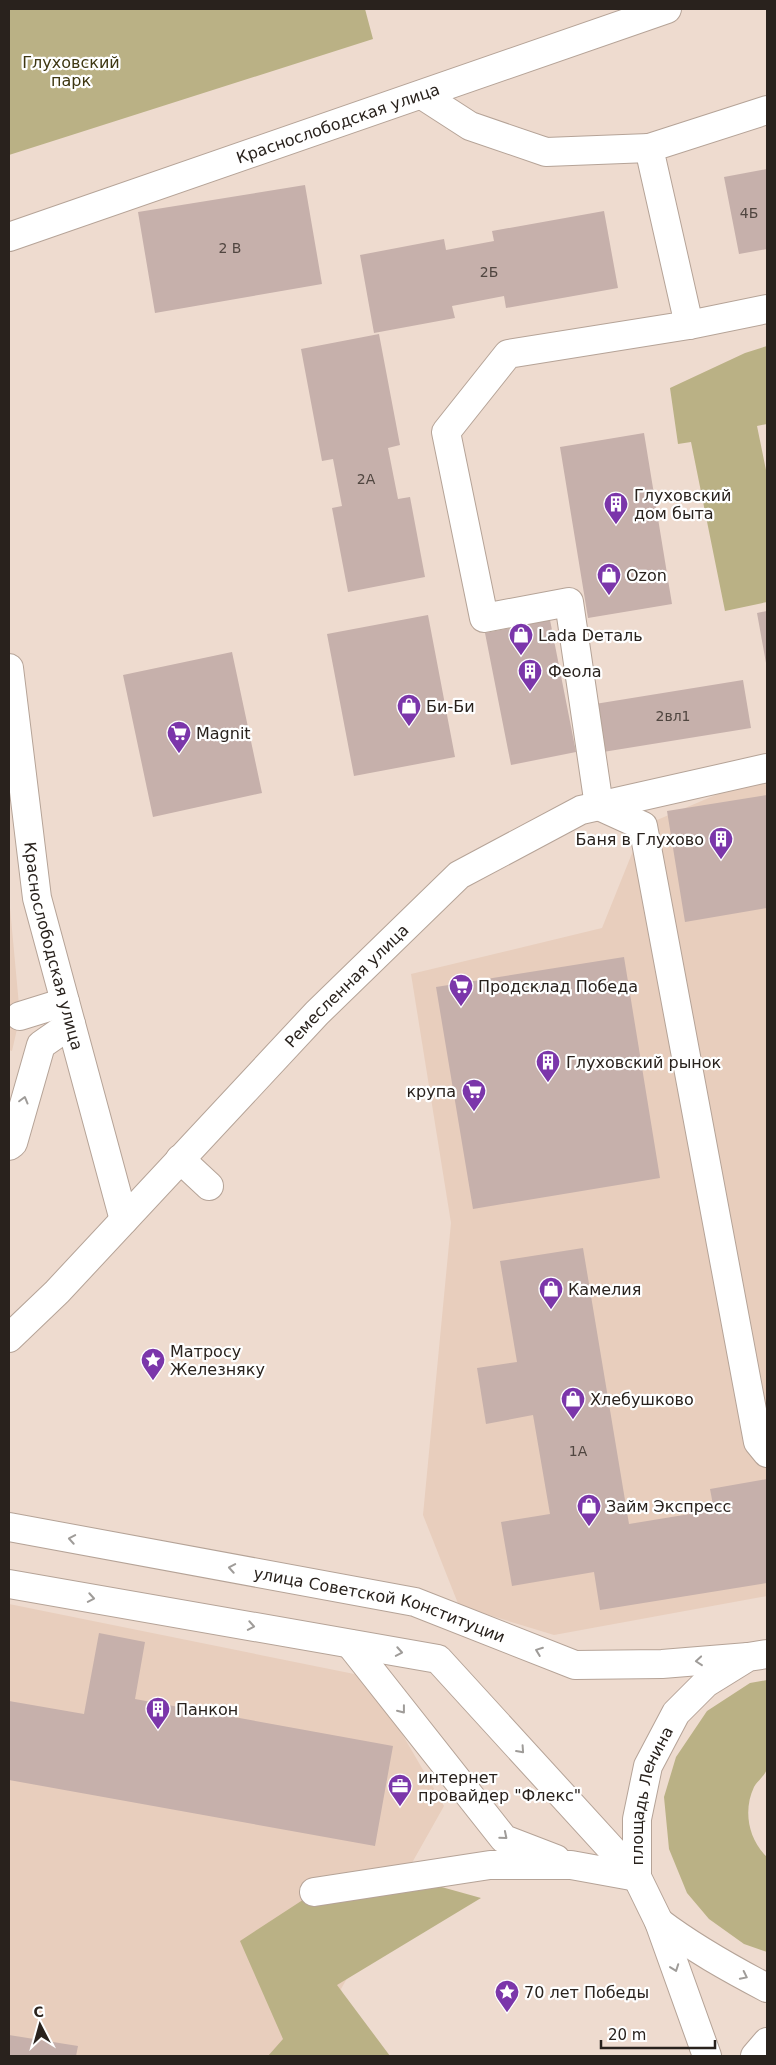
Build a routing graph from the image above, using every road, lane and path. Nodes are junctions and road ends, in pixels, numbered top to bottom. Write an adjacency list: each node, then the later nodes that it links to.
1 (667, 9): 2 (street, Краснослободская улица)
2 (633, 14): 3 (street, Краснослободская улица)
3 (422, 95): 5 (street); 6 (street, Краснослободская улица)
4 (767, 110): 5 (street)
5 (649, 148): 8 (street)
6 (9, 237)
7 (767, 309): 8 (street)
8 (689, 325): 11 (street)
9 (9, 668): 12 (street, Краснослободская улица)
10 (767, 768): 11 (street, Ремесленная улица)
11 (599, 806): 15 (street, Ремесленная улица); 19 (street)
12 (68, 1013): 13 (street); 14 (street, one-way to 12); 17 (street, Краснослободская улица)
13 (20, 1016)
14 (9, 1146)
15 (180, 1159): 16 (street); 17 (street, Ремесленная улица)
16 (209, 1186)
17 (124, 1220): 18 (street, Ремесленная улица)
18 (9, 1338)
19 (767, 1453)
20 (9, 1527): 23 (street, улица Советской Конституции, one-way to 20)
21 (9, 1584): 22 (street, one-way to 22)
22 (350, 1644): 24 (street, one-way to 24); 25 (street, one-way to 25)
23 (757, 1655): 26 (street, площадь Ленина)
24 (605, 1842): 25 (street); 26 (street)
25 (571, 1865): 26 (street); 27 (street)
26 (638, 1877): 28 (street, площадь Ленина)
27 (314, 1892)
28 (659, 1922): 29 (street, площадь Ленина, one-way to 29); 31 (street, one-way to 31)
29 (767, 1988)
30 (767, 2042): 32 (street)
31 (707, 2056)
32 (755, 2056)

